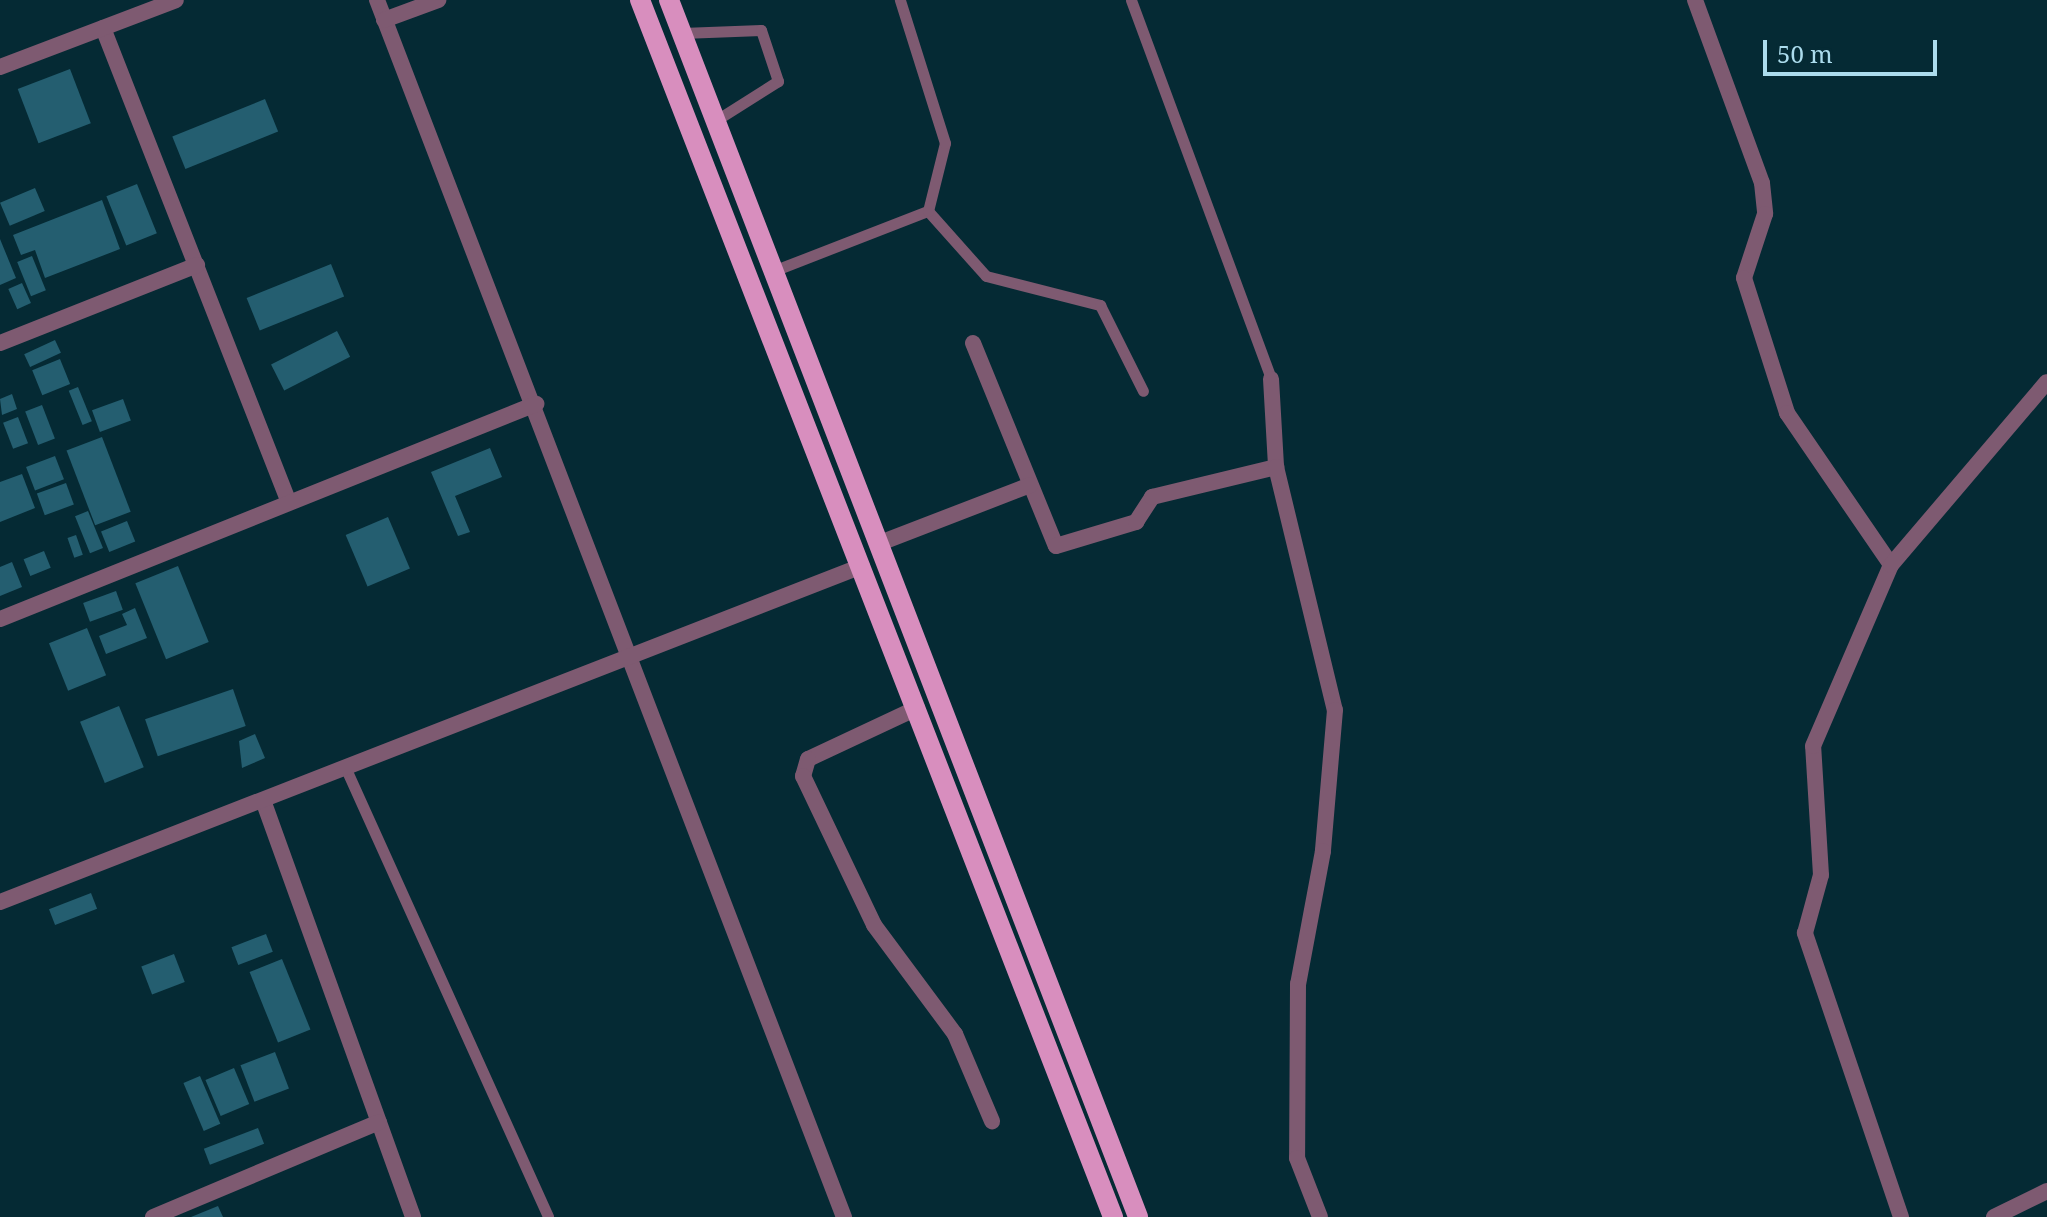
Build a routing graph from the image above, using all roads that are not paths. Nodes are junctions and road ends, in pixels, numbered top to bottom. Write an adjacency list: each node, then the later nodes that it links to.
1 (176, 0): 10 (street)
2 (377, 0): 9 (street)
3 (438, 0): 9 (street)
4 (640, 0): 28 (main road)
5 (669, 0): 11 (main road)
6 (900, 0): 14 (lane)
7 (1131, 0): 19 (lane)
8 (1695, 0): 27 (street)
9 (384, 20): 22 (street)
10 (103, 28): 12 (street); 15 (street)
11 (682, 33): 13 (main road); 13 (lane)
12 (0, 67)
13 (715, 121): 16 (main road)
14 (928, 211): 16 (lane); 21 (lane)
15 (197, 265): 17 (street); 25 (street)
16 (773, 271): 26 (main road)
17 (0, 343)
18 (973, 343): 24 (street)
19 (1271, 379): 23 (street)
20 (2047, 382): 27 (street)
21 (1143, 391)
22 (536, 404): 25 (street); 30 (street)
23 (1276, 467): 24 (street); 44 (street)
24 (1030, 485): 26 (street)
25 (288, 500): 29 (street)
26 (880, 543): 43 (main road)
27 (1891, 565): 45 (street)
28 (862, 566): 30 (street); 31 (main road)
29 (0, 619)
30 (634, 654): 32 (street); 41 (street)
31 (917, 708): 35 (street); 42 (main road)
32 (346, 769): 33 (street); 40 (lane)
33 (264, 803): 34 (street); 36 (street)
34 (0, 902)
35 (992, 1121)
36 (379, 1122): 38 (street); 39 (street)
37 (2047, 1191): 46 (street)
38 (153, 1217)
39 (413, 1217)
40 (548, 1217)
41 (844, 1217)
42 (1113, 1217)
43 (1138, 1217)
44 (1320, 1217)
45 (1901, 1217)
46 (1994, 1217)

